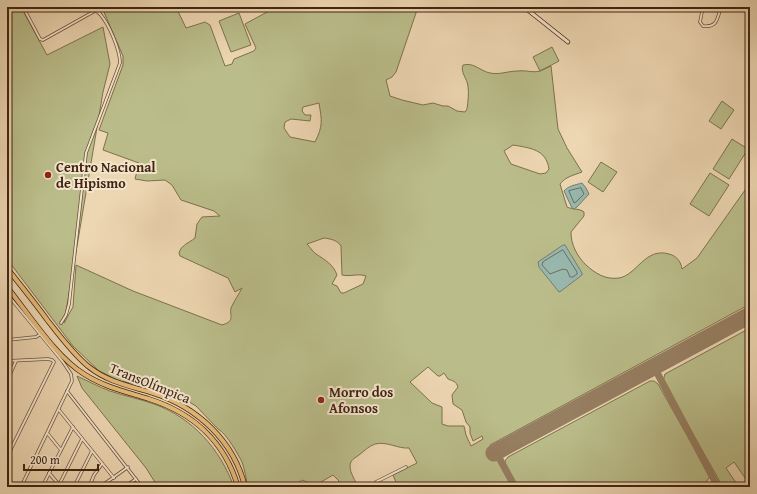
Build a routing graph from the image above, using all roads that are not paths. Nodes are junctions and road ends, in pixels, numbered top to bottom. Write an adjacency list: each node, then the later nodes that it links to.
1 (23, 7): 7 (street)
2 (93, 7): 7 (street)
3 (524, 7): 9 (street)
4 (703, 7): 5 (street)
5 (721, 7)
6 (100, 8): 7 (street); 8 (street)
7 (96, 11): 8 (street)
8 (100, 14): 13 (street)
9 (568, 42)
10 (7, 268): 42 (highway, TransOlímpica)
11 (7, 287): 41 (highway, TransOlímpica)
12 (7, 294): 14 (street)
13 (61, 323)
14 (39, 334): 15 (street); 19 (street)
15 (7, 340)
16 (7, 361): 17 (street)
17 (16, 361): 18 (street); 26 (street)
18 (7, 381)
19 (67, 391): 20 (street); 28 (street)
20 (59, 410): 21 (street); 22 (street)
21 (73, 427): 23 (street); 24 (street)
22 (48, 434): 24 (street); 34 (street)
23 (82, 438): 25 (street); 33 (street)
24 (61, 450): 30 (street)
25 (92, 451): 27 (street); 36 (street)
26 (7, 457)
27 (102, 464): 31 (street); 37 (street)
28 (128, 467): 31 (street); 32 (street)
29 (406, 467): 43 (street)
30 (49, 473): 33 (street); 35 (street)
31 (114, 478): 38 (street)
32 (136, 479): 39 (street); 40 (street)
33 (59, 486)
34 (21, 487)
35 (42, 487)
36 (74, 487)
37 (89, 487)
38 (100, 487)
39 (124, 487)
40 (142, 487)
41 (238, 487)
42 (244, 487)
43 (372, 487)

